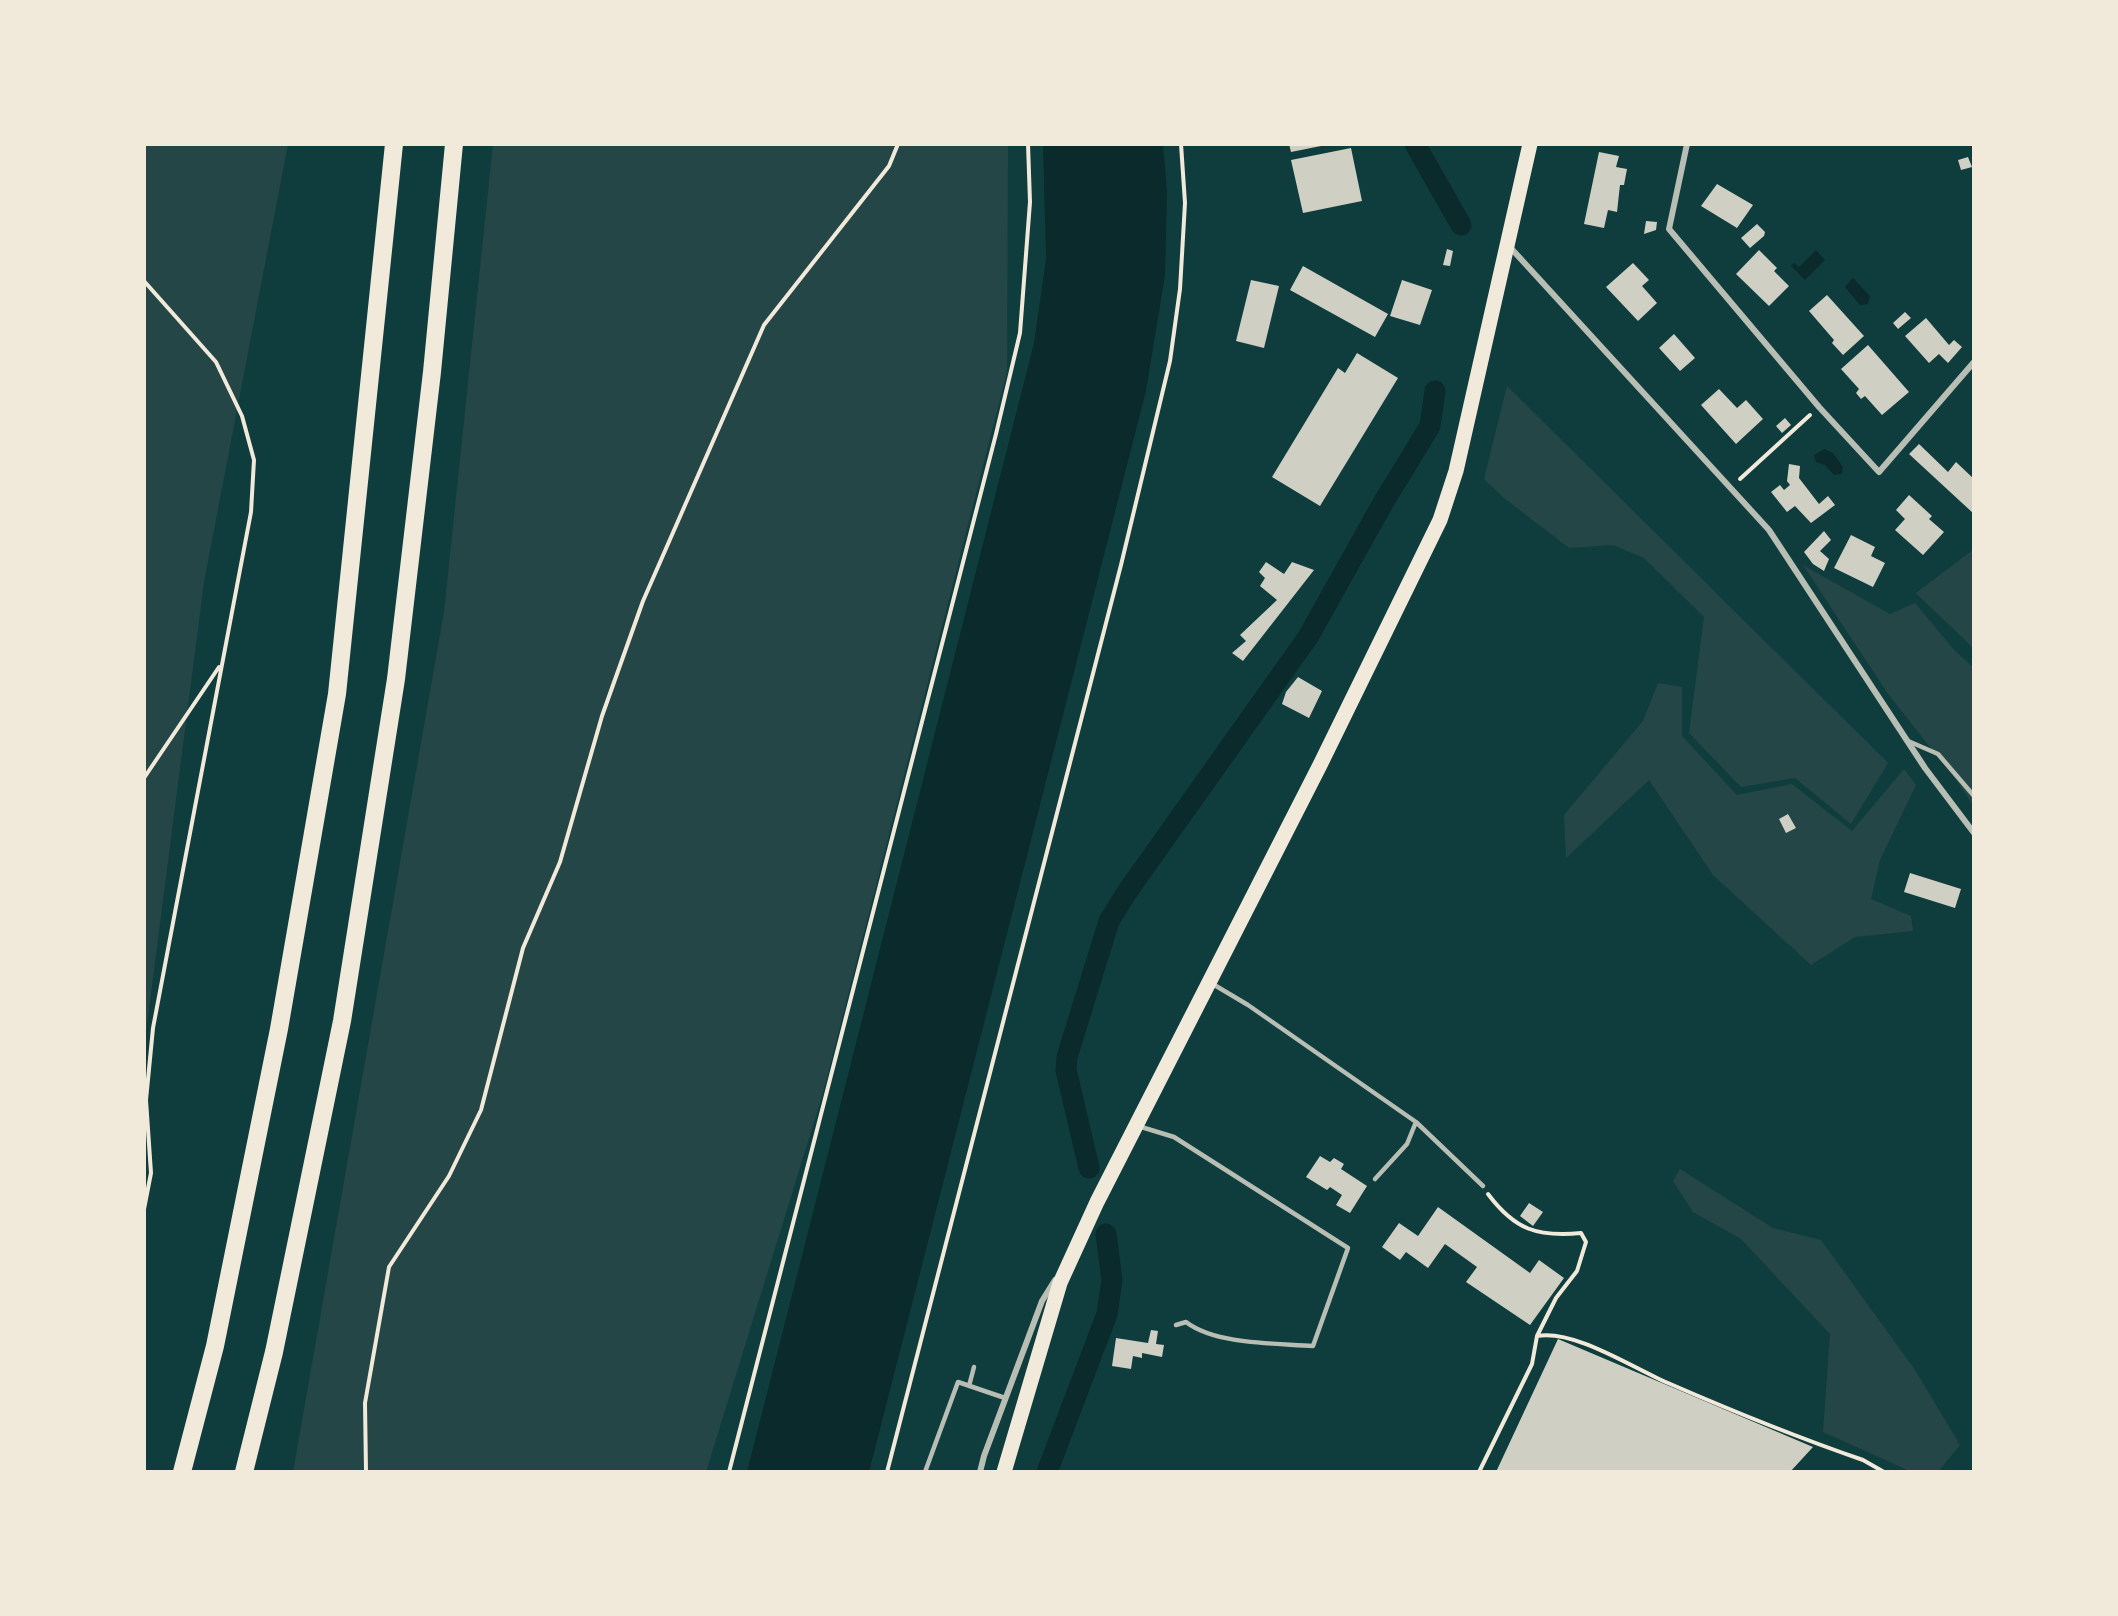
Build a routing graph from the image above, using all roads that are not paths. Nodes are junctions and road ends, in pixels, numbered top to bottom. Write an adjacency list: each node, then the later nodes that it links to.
1 (393, 144): 20 (highway)
2 (454, 144): 21 (highway)
3 (1530, 144): 5 (main road)
4 (1687, 144): 6 (street)
5 (1507, 244): 7 (street); 10 (main road)
6 (1974, 362)
7 (1908, 741): 8 (lane); 9 (street)
8 (1974, 796)
9 (1974, 832)
10 (1209, 982): 11 (lane); 12 (main road)
11 (1416, 1122): 13 (lane); 14 (lane)
12 (1136, 1126): 15 (main road); 16 (lane)
13 (1375, 1179)
14 (1483, 1186)
15 (1078, 1244): 19 (street); 24 (main road)
16 (1176, 1325)
17 (974, 1367): 18 (lane)
18 (969, 1386): 19 (lane); 22 (lane)
19 (1005, 1398): 23 (street)
20 (182, 1472)
21 (244, 1472)
22 (925, 1472)
23 (980, 1472)
24 (1004, 1472)

